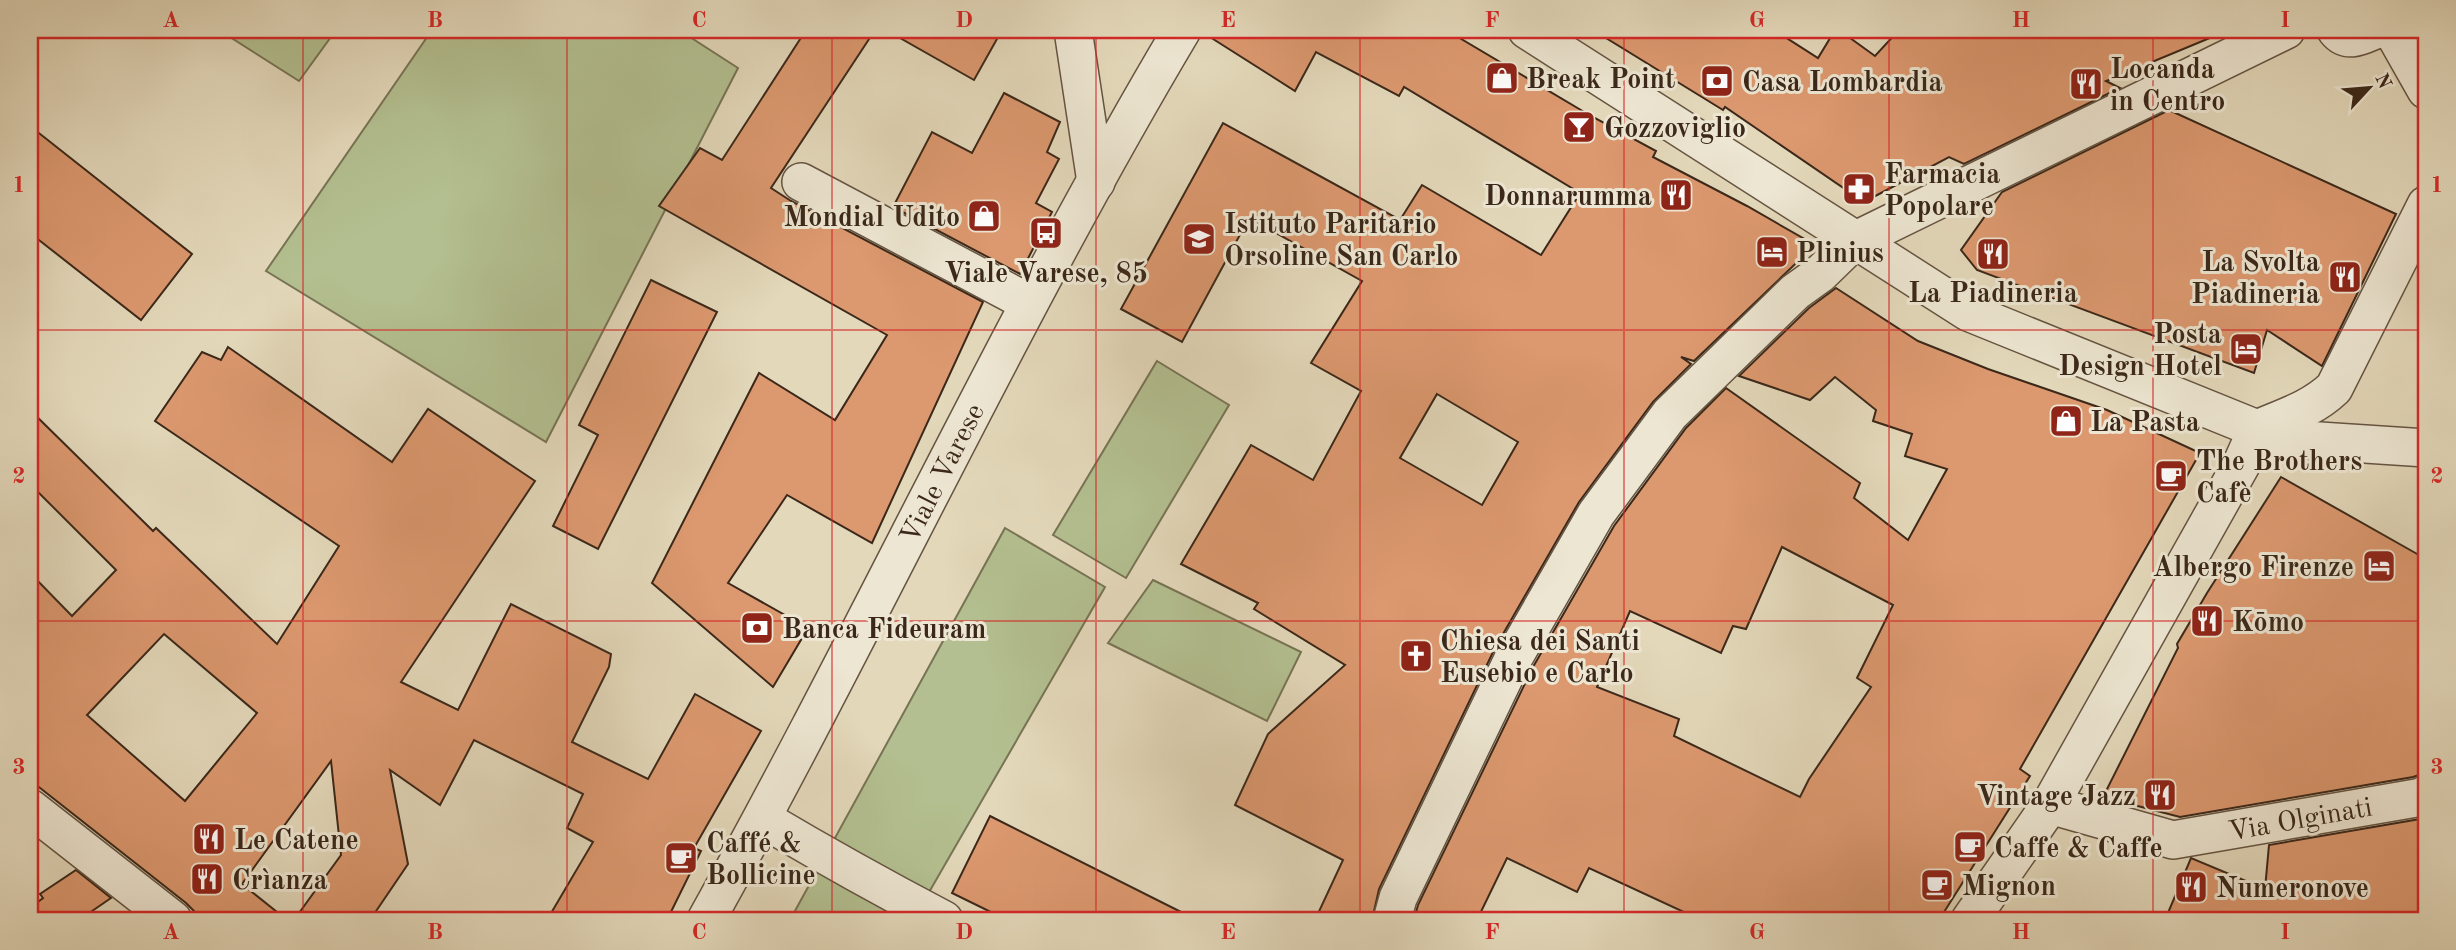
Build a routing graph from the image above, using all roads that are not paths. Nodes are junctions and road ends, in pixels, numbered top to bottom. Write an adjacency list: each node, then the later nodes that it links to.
1 (1073, 30): 10 (street)
2 (1182, 30): 10 (street, Viale Varese)
3 (1527, 30): 12 (street)
4 (2286, 30): 12 (street)
5 (2336, 30): 6 (street)
6 (2375, 30)
7 (2392, 30): 8 (street)
8 (2426, 90)
9 (800, 182): 13 (street)
10 (1096, 182): 13 (street, Viale Varese)
11 (2426, 205): 14 (street)
12 (1854, 241): 14 (street); 23 (street)
13 (1029, 303): 19 (street, Viale Varese)
14 (2257, 429): 15 (street); 17 (street)
15 (2426, 449)
16 (2426, 794): 17 (street, Via Olginati)
17 (2050, 806): 24 (street)
18 (30, 808): 20 (street)
19 (763, 818): 21 (street, Viale Varese); 22 (street)
20 (173, 920)
21 (706, 920)
22 (944, 920)
23 (1392, 920)
24 (1970, 920)

